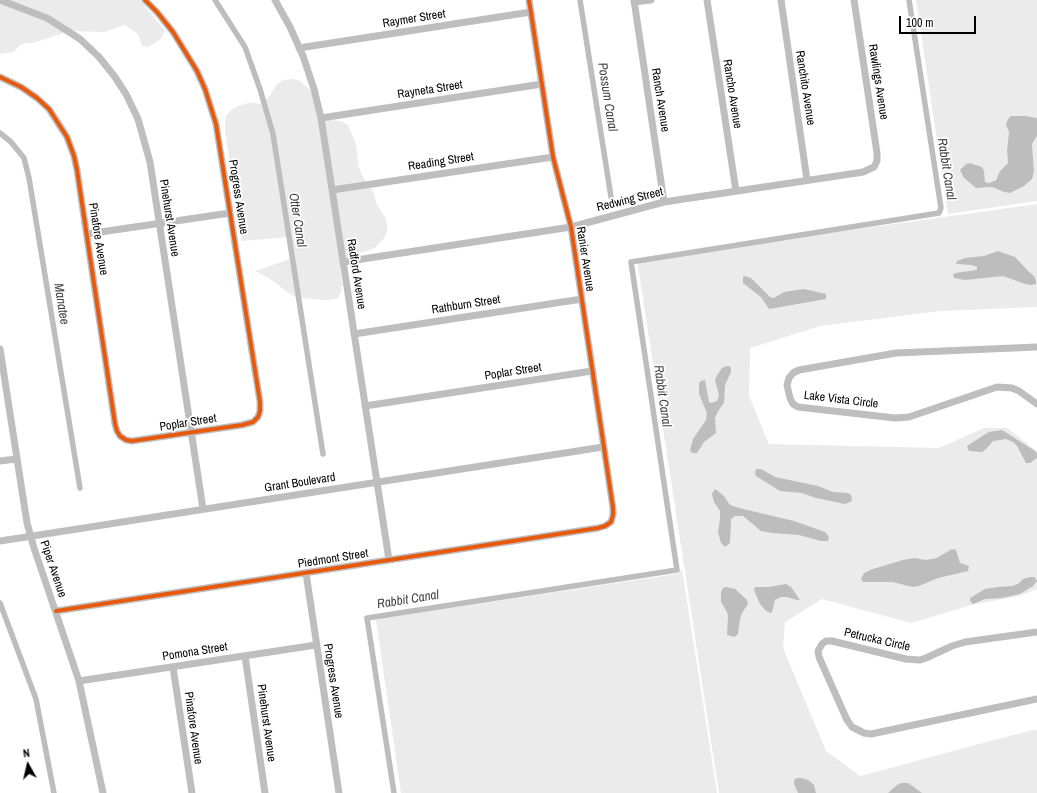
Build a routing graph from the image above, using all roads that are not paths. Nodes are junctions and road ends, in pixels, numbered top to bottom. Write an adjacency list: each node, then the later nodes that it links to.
1 (0, 0): 22 (street, Pinehurst Avenue)
2 (145, 0): 21 (street, Progress Avenue)
3 (275, 0): 11 (street, Radford Avenue)
4 (529, 0): 10 (street, Ranier Avenue)
5 (651, 0): 9 (street)
6 (707, 0): 19 (street, Rancho Avenue)
7 (780, 0): 17 (street, Ranchito Avenue)
8 (854, 0): 16 (street, Rawlings Avenue)
9 (634, 1): 20 (street, Ranch Avenue)
10 (531, 12): 11 (street, Raymer Street); 13 (street, Ranier Avenue)
11 (299, 48): 14 (street, Radford Avenue)
12 (0, 77): 24 (street, Pinafore Avenue)
13 (542, 84): 14 (street, Rayneta Street); 15 (street, Ranier Avenue)
14 (321, 118): 18 (street, Radford Avenue)
15 (553, 157): 18 (street, Reading Street); 23 (street, Ranier Avenue)
16 (874, 167): 17 (street, Redwing Street)
17 (807, 180): 19 (street, Redwing Street)
18 (332, 190): 25 (street, Radford Avenue)
19 (736, 191): 20 (street, Redwing Street)
20 (664, 202): 23 (street, Redwing Street)
21 (230, 213): 22 (street); 33 (street, Progress Avenue)
22 (158, 224): 24 (street); 34 (street, Pinehurst Avenue)
23 (570, 227): 25 (street, Redwing Street); 26 (street, Ranier Avenue)
24 (87, 234): 35 (street, Pinafore Avenue)
25 (343, 262): 27 (street, Radford Avenue)
26 (582, 300): 27 (street, Rathburn Street); 30 (street, Ranier Avenue)
27 (354, 334): 32 (street, Radford Avenue)
28 (1037, 347): 31 (street, Lake Vista Circle)
29 (0, 349): 37 (street, Piper Avenue)
30 (592, 371): 32 (street, Poplar Street); 36 (street, Ranier Avenue)
31 (1037, 404)
32 (365, 406): 39 (street, Radford Avenue)
33 (258, 417): 34 (street, Poplar Street)
34 (191, 433): 35 (street, Poplar Street); 40 (street, Pinehurst Avenue)
35 (120, 436)
36 (603, 447): 39 (street, Grant Boulevard); 41 (street, Ranier Avenue)
37 (16, 459): 38 (street); 42 (street, Piper Avenue)
38 (0, 461)
39 (377, 483): 40 (street, Grant Boulevard); 44 (street, Radford Avenue)
40 (203, 509): 42 (street, Grant Boulevard)
41 (611, 522): 44 (street, Piedmont Street)
42 (30, 536): 43 (street, Grant Boulevard); 46 (street, Piper Avenue)
43 (0, 541)
44 (389, 560): 45 (street, Piedmont Street)
45 (306, 573): 46 (street, Piedmont Street); 48 (street, Progress Avenue)
46 (56, 611): 51 (street, Piper Avenue)
47 (1037, 632): 52 (street, Petrucka Circle)
48 (316, 645): 49 (street, Pomona Street); 56 (street, Progress Avenue)
49 (245, 656): 50 (street, Pomona Street); 55 (street, Pinehurst Avenue)
50 (173, 667): 51 (street, Pomona Street); 54 (street, Pinafore Avenue)
51 (79, 681): 53 (street, Piper Avenue)
52 (1037, 699)
53 (103, 793)
54 (192, 793)
55 (265, 793)
56 (339, 793)

